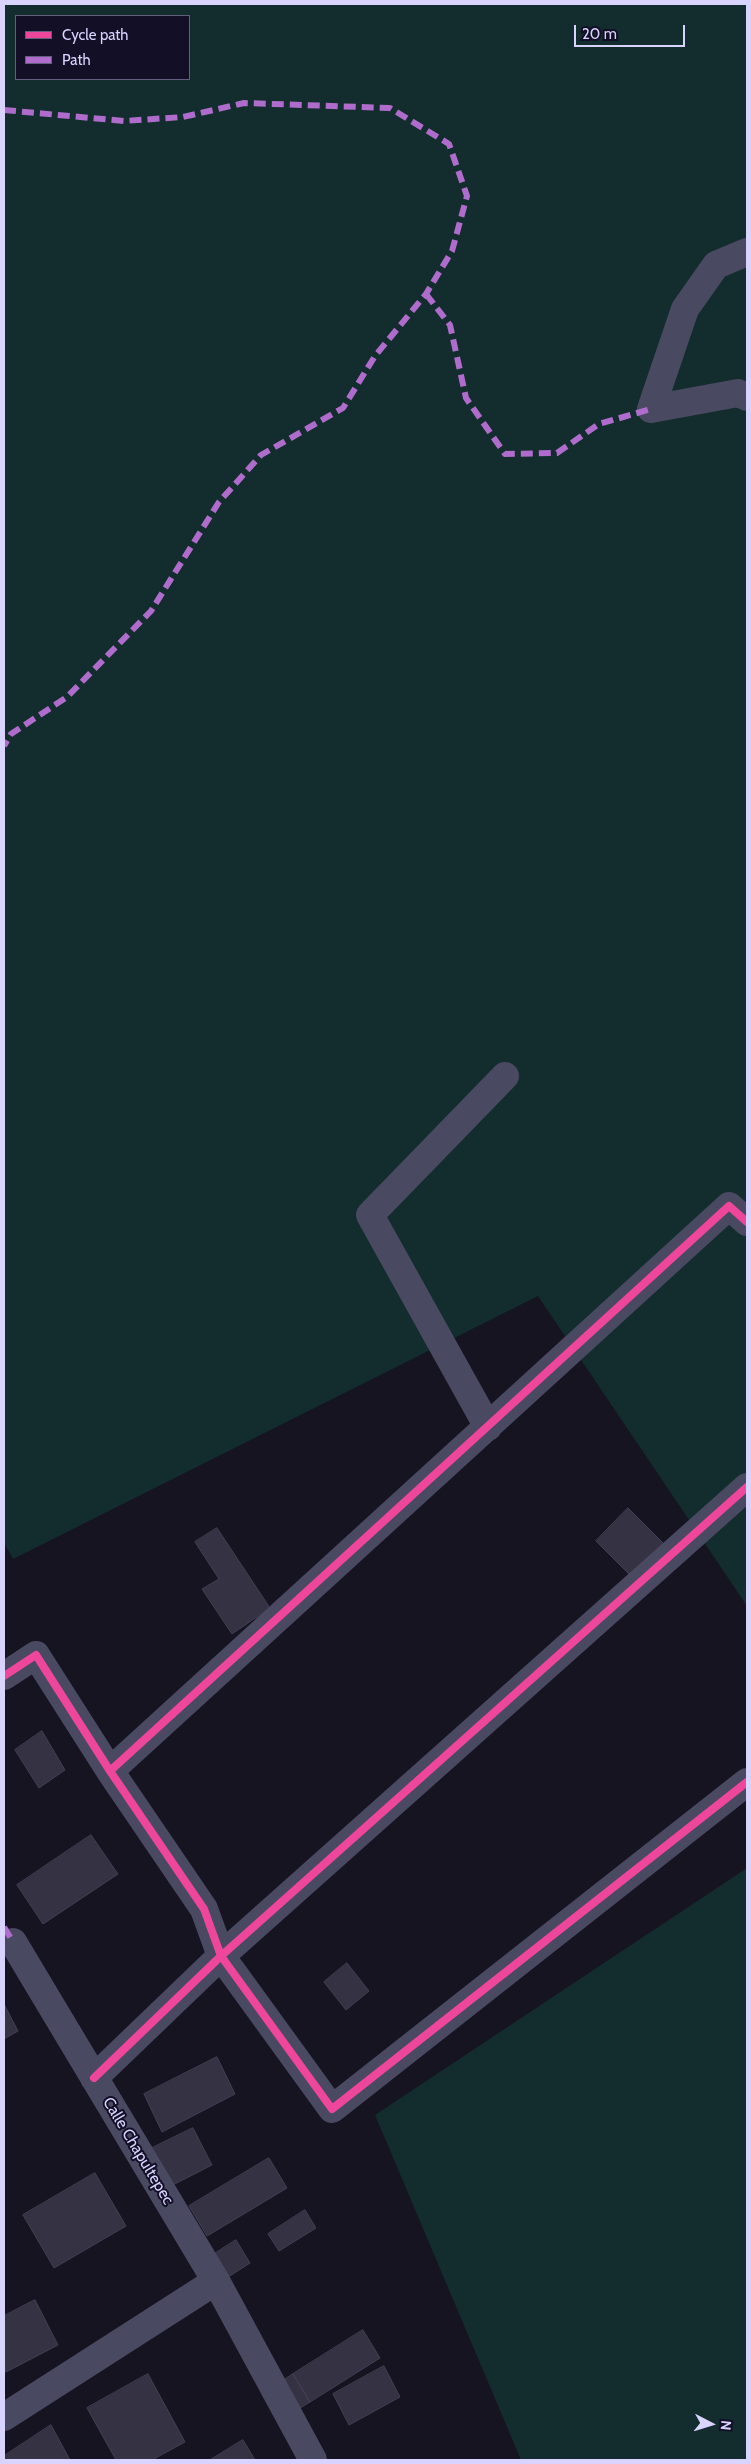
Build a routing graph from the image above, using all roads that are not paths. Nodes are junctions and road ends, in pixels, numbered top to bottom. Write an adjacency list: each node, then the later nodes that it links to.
1 (747, 252): 2 (street)
2 (747, 397)
3 (505, 1076): 5 (street)
4 (747, 1222): 5 (street)
5 (488, 1427): 8 (street)
6 (747, 1487): 11 (street)
7 (4, 1676): 8 (street)
8 (110, 1771): 11 (street)
9 (747, 1782): 11 (street)
10 (13, 1942): 12 (street, Calle Chapultepec)
11 (221, 1956): 12 (street)
12 (94, 2078): 13 (street, Calle Chapultepec)
13 (216, 2282): 14 (street); 15 (street, Calle Chapultepec)
14 (4, 2417)
15 (313, 2460)

